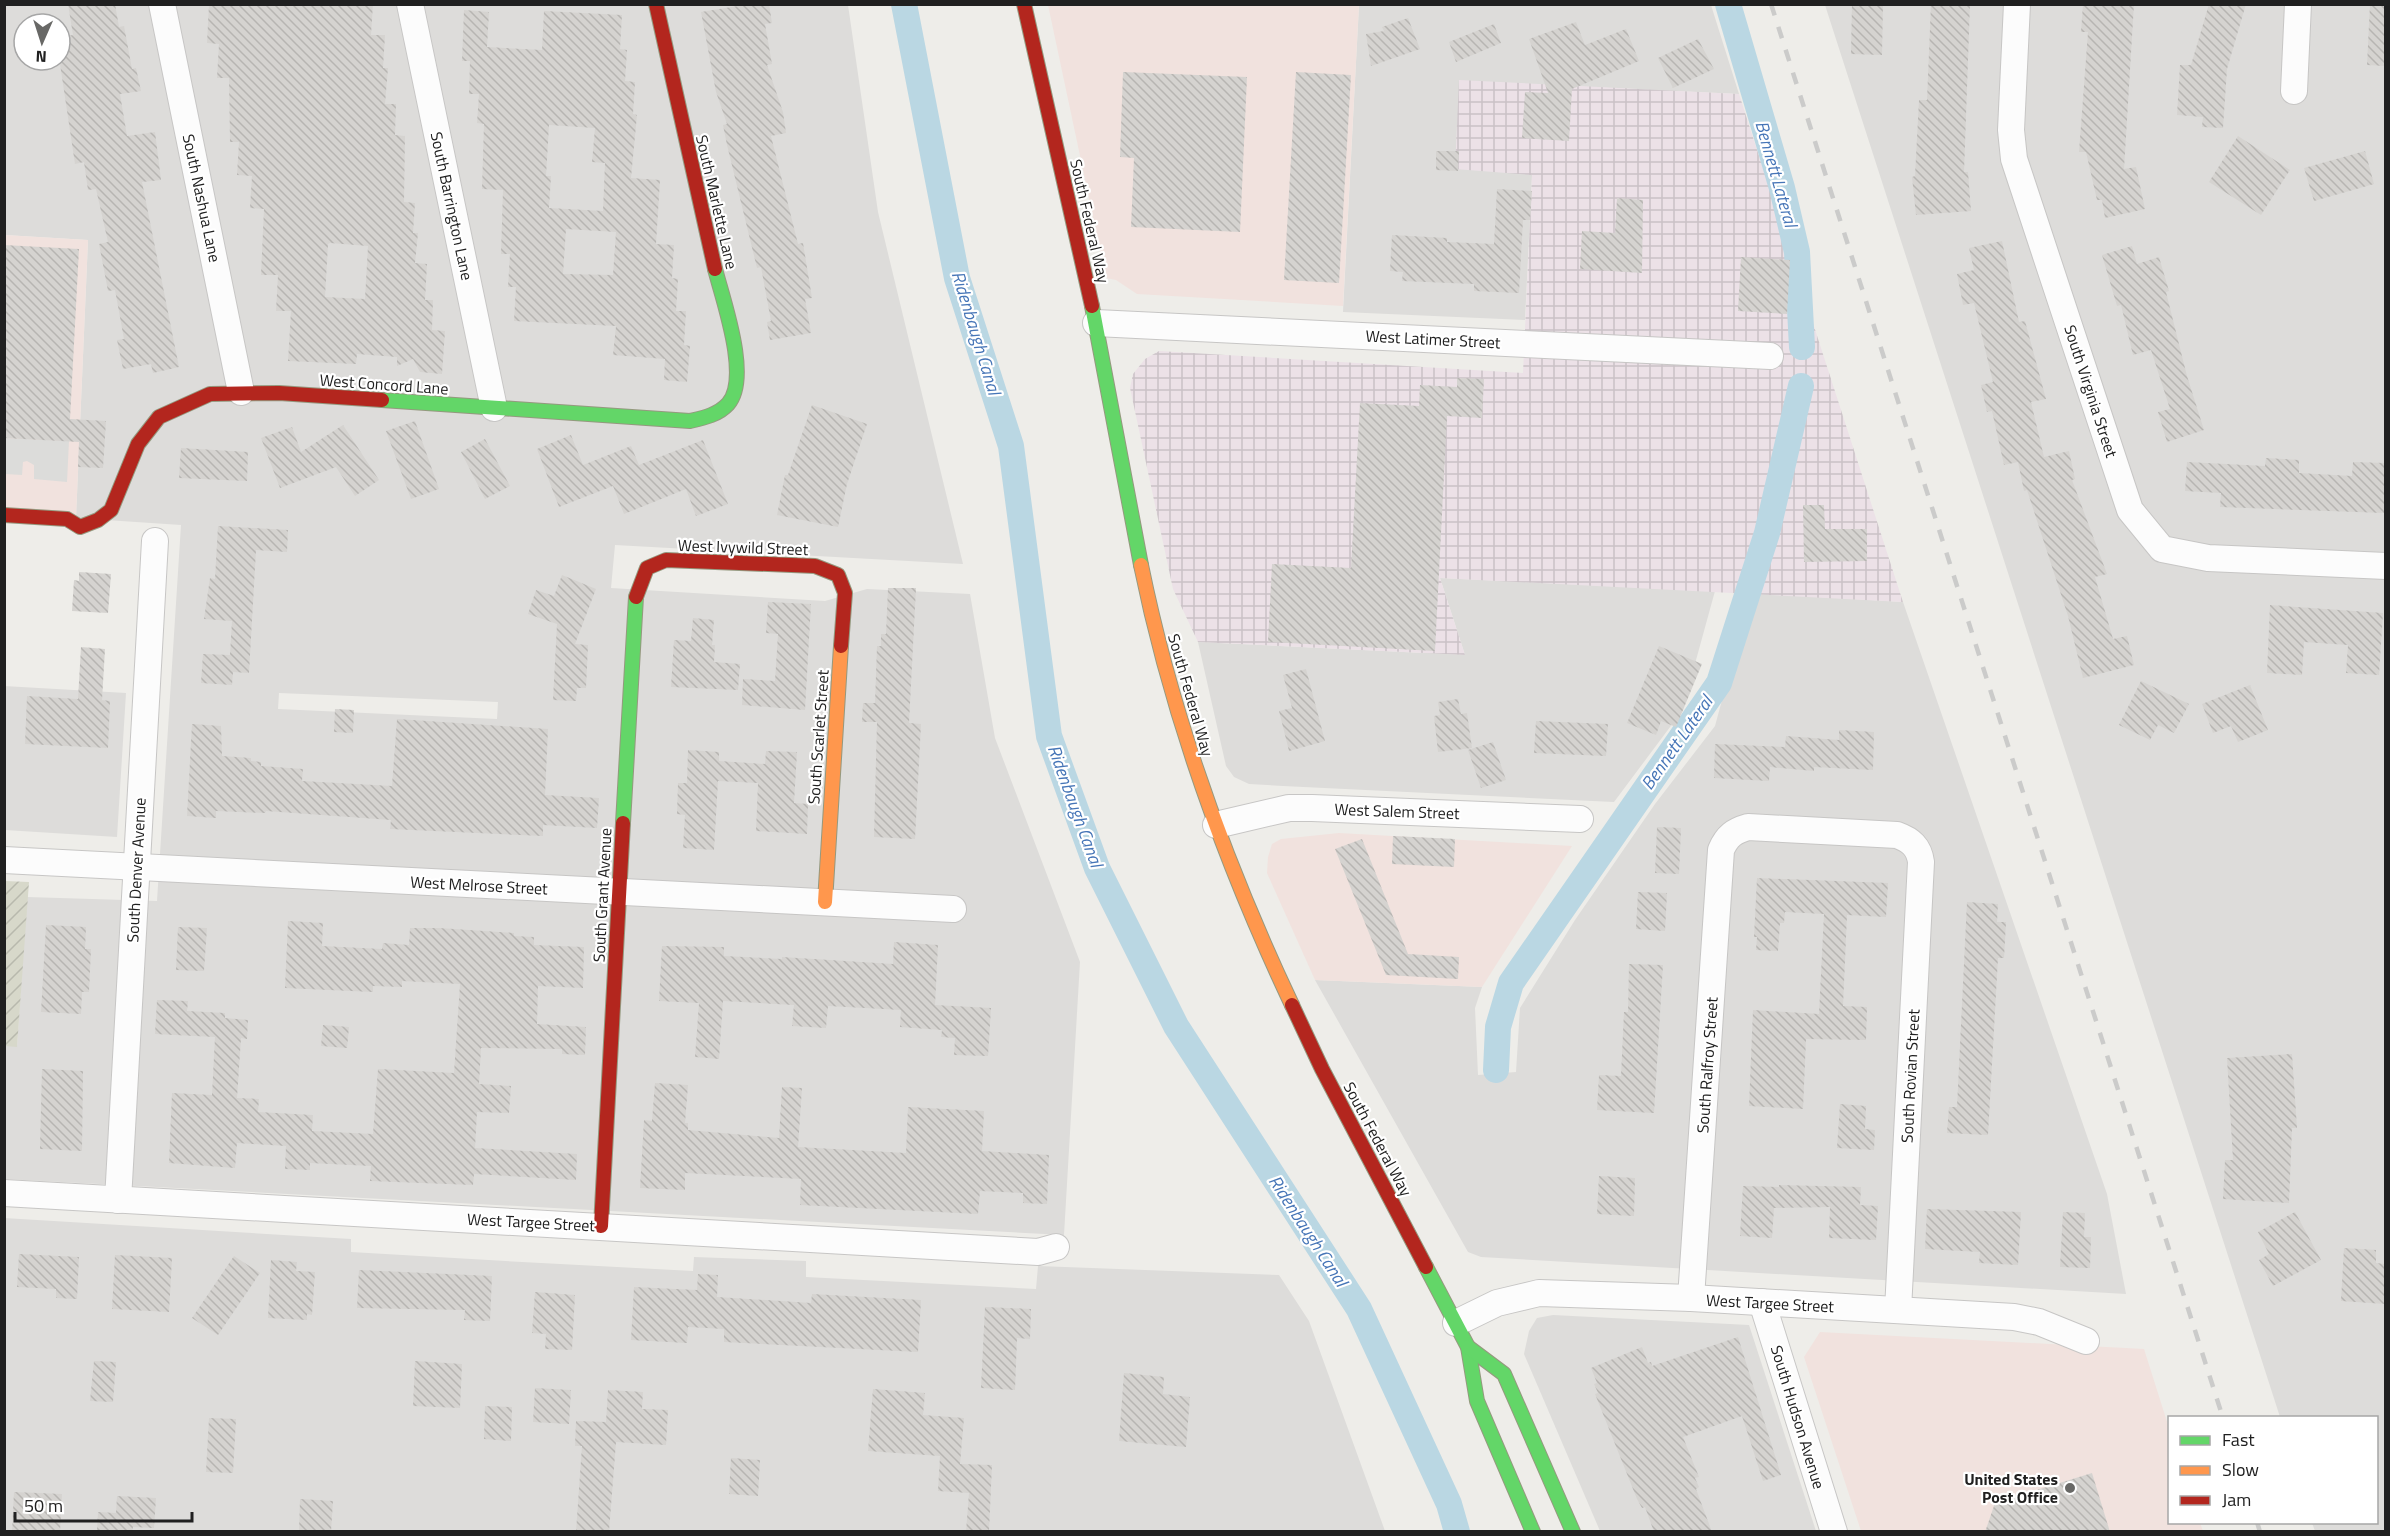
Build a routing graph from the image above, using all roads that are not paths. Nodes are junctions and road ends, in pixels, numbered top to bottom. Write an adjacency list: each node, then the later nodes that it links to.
1 (162, 4): 10 (street, South Nashua Lane)
2 (410, 4): 12 (street, South Barrington Lane)
3 (656, 4): 11 (street, South Marlette Lane)
4 (1024, 4): 8 (street, South Federal Way)
5 (2017, 4): 15 (street, South Virginia Street)
6 (2298, 4): 7 (street)
7 (2294, 91)
8 (1096, 323): 9 (street, West Latimer Street); 19 (street, South Federal Way)
9 (1770, 356)
10 (242, 392): 12 (street, West Concord Lane); 13 (street, West Concord Lane)
11 (729, 406): 12 (street, West Concord Lane)
12 (494, 408)
13 (4, 515)
14 (155, 541): 22 (street, South Denver Avenue)
15 (2385, 566)
16 (646, 568): 17 (street, West Ivywild Street); 23 (street, South Grant Avenue)
17 (838, 575): 24 (street, South Scarlet Street)
18 (1580, 819): 19 (street, West Salem Street)
19 (1216, 825): 33 (street, South Federal Way)
20 (1914, 844): 30 (street, South Ralfroy Street); 32 (street, South Rovian Street)
21 (4, 860): 22 (street, West Melrose Street)
22 (136, 867): 23 (street, West Melrose Street); 27 (street, South Denver Avenue)
23 (619, 892): 24 (street, West Melrose Street); 28 (street, South Grant Avenue)
24 (825, 902): 25 (street, West Melrose Street)
25 (952, 909)
26 (4, 1193): 27 (street, West Targee Street)
27 (118, 1200): 28 (street, West Targee Street)
28 (601, 1226): 29 (street, West Targee Street)
29 (1056, 1248)
30 (1691, 1298): 31 (street, West Targee Street); 33 (street, West Targee Street)
31 (1762, 1302): 32 (street, West Targee Street); 38 (street, South Hudson Avenue)
32 (1898, 1310): 34 (street, West Targee Street)
33 (1456, 1323): 35 (street, South Federal Way)
34 (2086, 1341)
35 (1468, 1347): 36 (street, South Federal Way); 37 (street, South Federal Way)
36 (1533, 1532)
37 (1573, 1532)
38 (1834, 1532)

